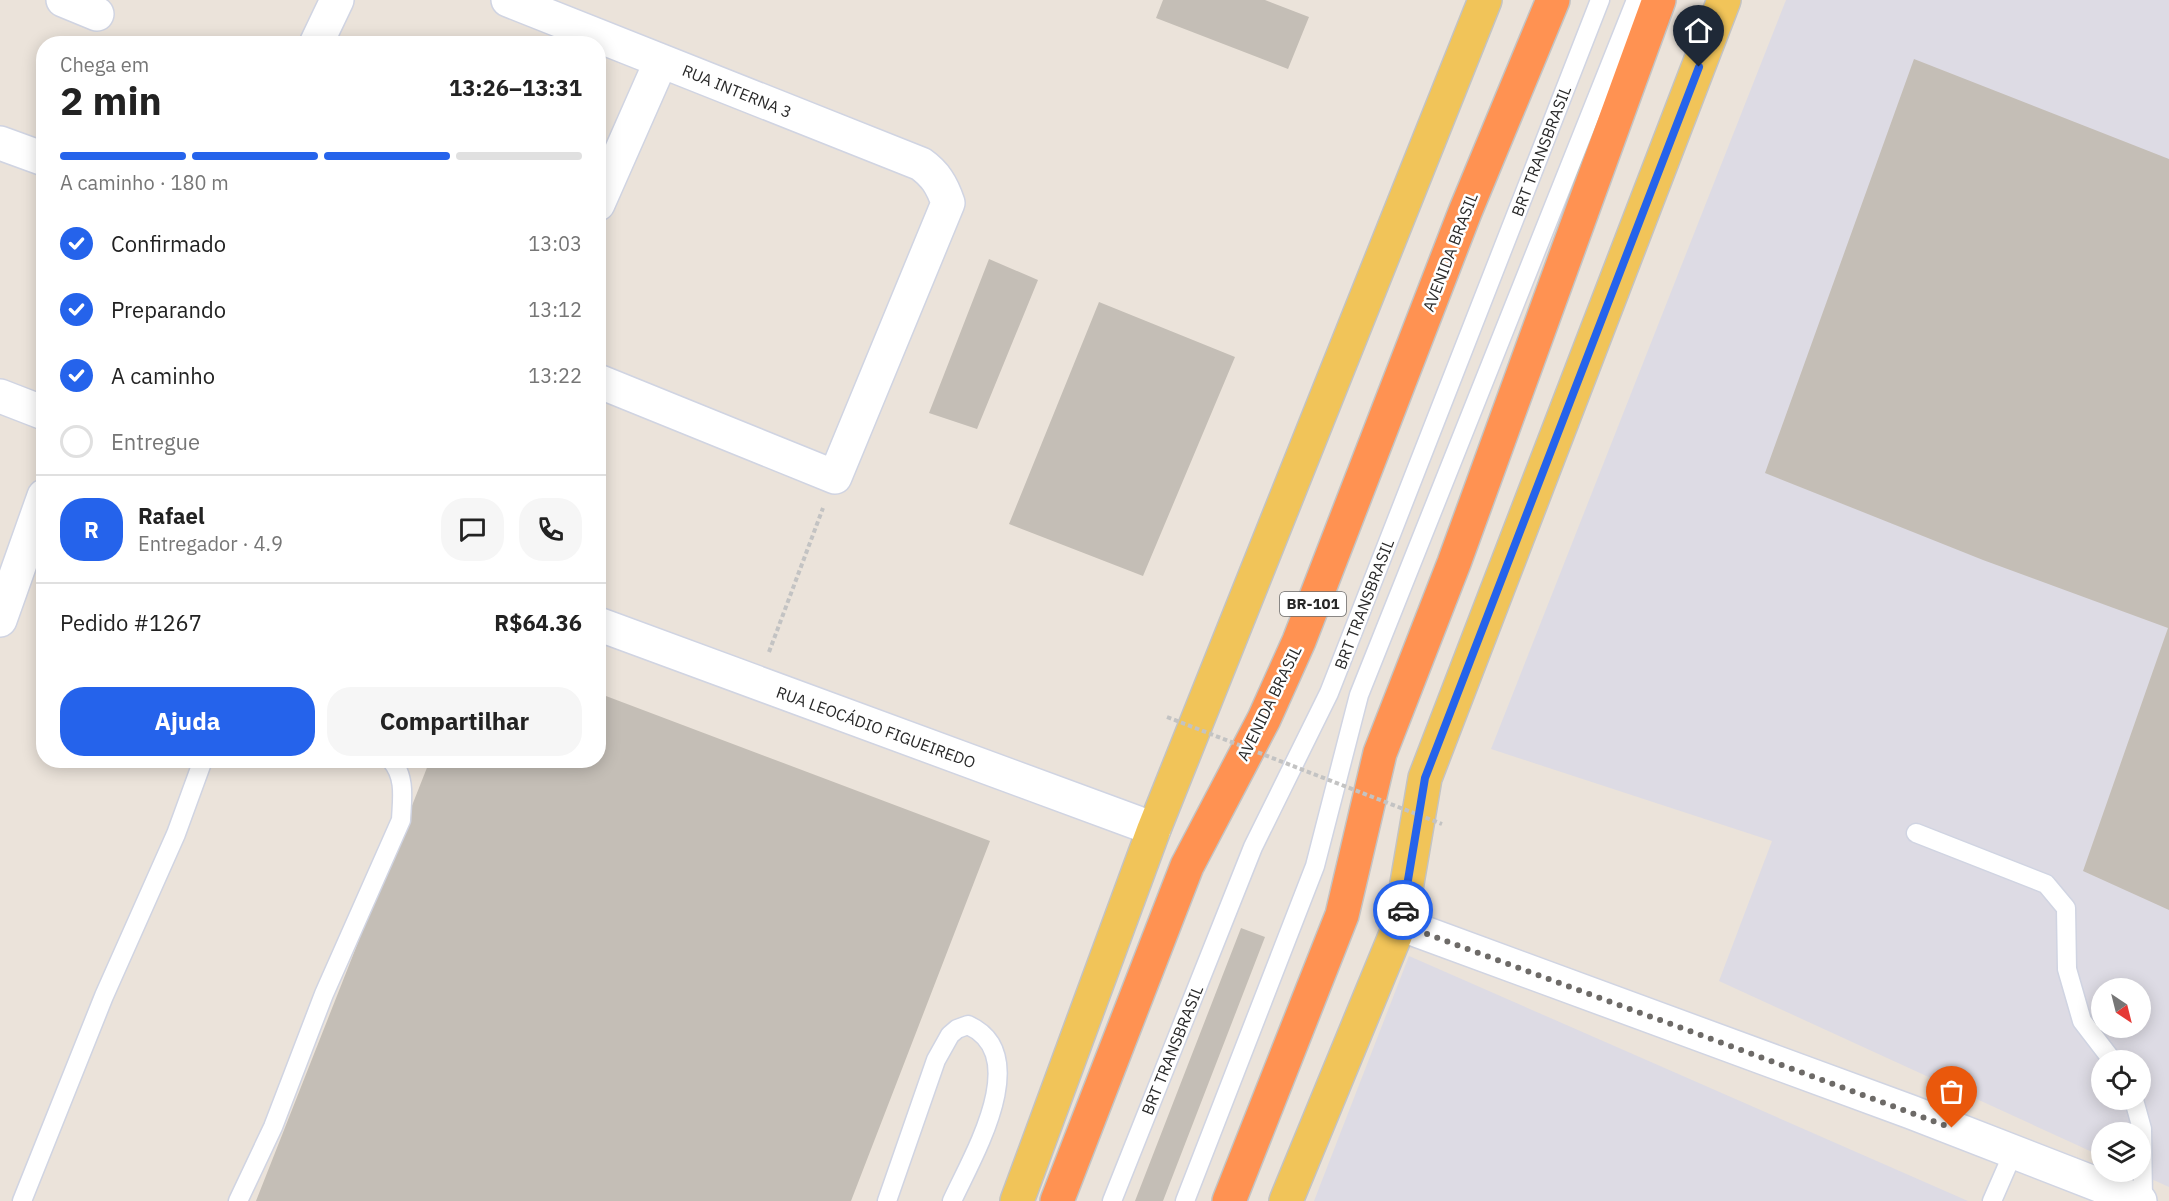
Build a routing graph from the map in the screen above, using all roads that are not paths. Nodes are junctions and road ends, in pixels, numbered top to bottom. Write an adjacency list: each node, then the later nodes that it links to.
1 (63, 0): 10 (street)
2 (337, 0): 11 (street)
3 (508, 0): 12 (street, RUA INTERNA 3)
4 (1485, 0): 26 (main road)
5 (1553, 0): 37 (highway, AVENIDA BRASIL / BR-101)
6 (1600, 0): 38 (lane, BRT TRANSBRASIL)
7 (1636, 0): 39 (lane, BRT TRANSBRASIL)
8 (1659, 0): 40 (highway)
9 (1724, 0): 28 (main road)
10 (97, 14)
11 (320, 36)
12 (598, 36)
13 (606, 39): 14 (street, RUA INTERNA 3)
14 (661, 61): 17 (street); 18 (street, RUA INTERNA 3)
15 (0, 143): 16 (street)
16 (36, 156)
17 (606, 186)
18 (606, 384)
19 (0, 396): 20 (street)
20 (36, 410)
21 (36, 519): 22 (street)
22 (0, 620)
23 (606, 627): 26 (street, RUA LEOCÁDIO FIGUEIREDO)
24 (200, 768): 32 (lane)
25 (397, 768): 33 (lane)
26 (1154, 829): 36 (main road)
27 (1916, 833): 29 (lane)
28 (1400, 924): 31 (street); 41 (main road)
29 (2104, 1050)
30 (2137, 1110): 43 (lane)
31 (2013, 1153): 42 (lane); 43 (street)
32 (22, 1201)
33 (238, 1201)
34 (887, 1201): 35 (lane)
35 (952, 1201)
36 (1017, 1201)
37 (1057, 1201)
38 (1112, 1201)
39 (1185, 1201)
40 (1229, 1201)
41 (1286, 1201)
42 (1992, 1201)
43 (2141, 1201)

